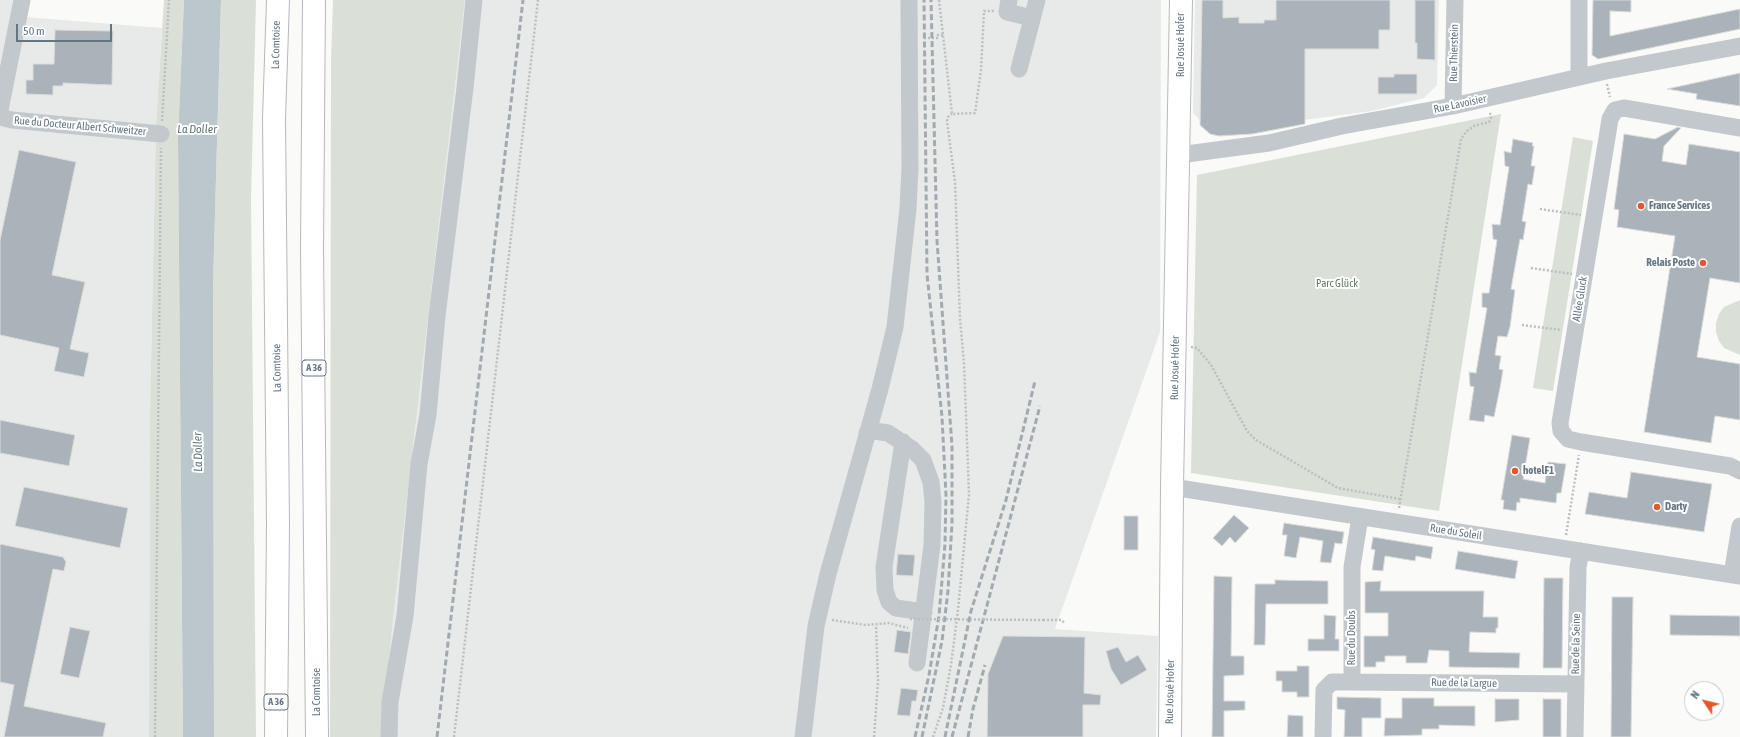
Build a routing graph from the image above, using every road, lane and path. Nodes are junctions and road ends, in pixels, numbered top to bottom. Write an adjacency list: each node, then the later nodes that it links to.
1 (22, 0): 23 (street)
2 (170, 0): 28 (path)
3 (278, 0): 58 (main road, La Comtoise / A 36)
4 (314, 0): 59 (main road, La Comtoise / A 36)
5 (474, 0): 60 (street)
6 (538, 0): 61 (path)
7 (909, 0): 15 (street)
8 (939, 0): 16 (path)
9 (1037, 0): 14 (street)
10 (1181, 0): 29 (main road, Rue Josué Hofer)
11 (1454, 0): 22 (street, Rue Thierstein)
12 (1579, 0): 20 (street)
13 (1008, 6): 14 (street); 25 (path)
14 (1032, 18): 18 (street)
15 (909, 35): 16 (path); 37 (street)
16 (943, 35): 25 (path)
17 (1740, 46): 19 (street, Rue Lavoisier)
18 (1019, 69)
19 (1606, 71): 20 (street, Rue Lavoisier); 24 (path)
20 (1579, 77): 21 (street, Rue Lavoisier)
21 (1487, 99): 22 (street, Rue Lavoisier); 42 (path)
22 (1453, 106): 29 (street, Rue Lavoisier)
23 (0, 110)
24 (1615, 110): 27 (street); 31 (street, Allée Gluck)
25 (952, 114): 64 (path)
26 (0, 117): 28 (street, Rue du Docteur Albert Schweitzer)
27 (1740, 128)
28 (161, 134): 57 (path)
29 (1179, 155): 41 (main road, Rue Josué Hofer)
30 (1540, 209): 31 (path)
31 (1594, 217): 33 (street, Allée Gluck)
32 (1530, 268): 33 (path)
33 (1584, 276): 35 (street, Allée Gluck)
34 (1522, 325): 35 (path)
35 (1575, 332): 39 (street, Allée Gluck)
36 (1185, 347): 42 (path)
37 (867, 433): 38 (street); 50 (street)
38 (903, 442): 49 (street); 49 (street)
39 (1580, 442): 40 (street, Allée Gluck); 46 (path)
40 (1740, 471)
41 (1172, 487): 43 (street, Rue du Soleil); 65 (main road, Rue Josué Hofer)
42 (1400, 499): 44 (path)
43 (1360, 517): 44 (street, Rue du Soleil); 55 (street, Rue du Doubs)
44 (1396, 522): 46 (street, Rue du Soleil)
45 (1740, 526): 48 (street)
46 (1564, 549): 47 (street, Rue du Soleil)
47 (1581, 551): 48 (street, Rue du Soleil); 56 (street, Rue de la Seine)
48 (1736, 576)
49 (917, 616): 51 (path, bridge); 53 (street)
50 (818, 617): 52 (path); 62 (street)
51 (1064, 623)
52 (876, 625): 53 (path); 63 (path)
53 (922, 632): 54 (street)
54 (917, 663)
55 (1352, 682): 56 (street, Rue de la Largue); 66 (street, Rue du Doubs)
56 (1575, 684): 67 (street, Rue de la Seine)
57 (155, 737)
58 (276, 737)
59 (317, 737)
60 (389, 737)
61 (454, 737)
62 (804, 737)
63 (874, 737)
64 (933, 737)
65 (1170, 737)
66 (1323, 737)
67 (1575, 737)

